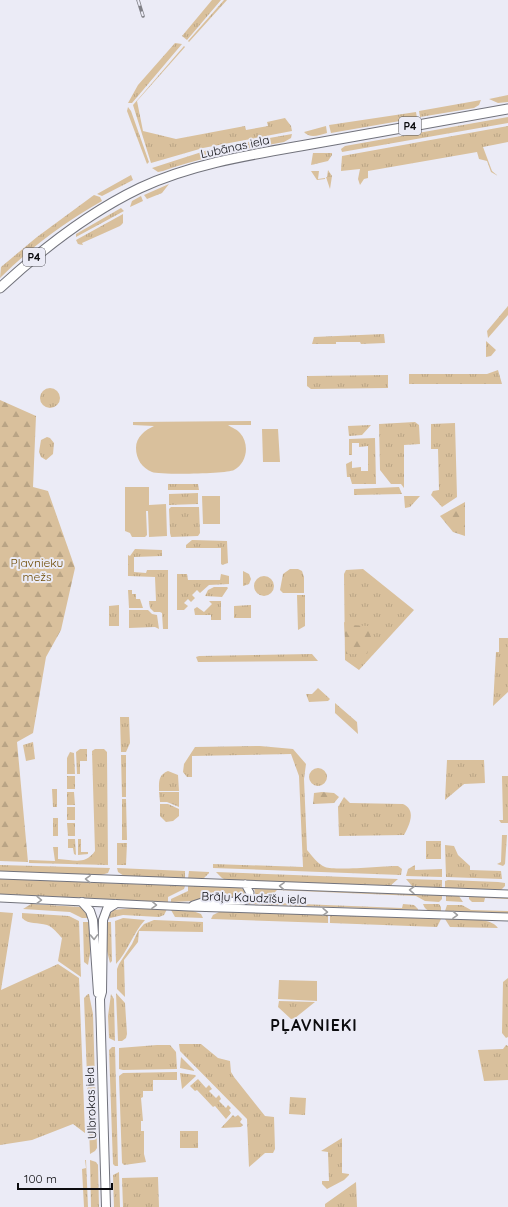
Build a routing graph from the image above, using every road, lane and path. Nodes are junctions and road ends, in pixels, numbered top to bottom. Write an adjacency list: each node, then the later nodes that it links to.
1 (508, 109): 2 (main road, Lubānas iela / P4)
2 (0, 288)
3 (0, 875): 4 (street, Brāļu Kaudzīšu iela, one-way to 3)
4 (245, 884): 5 (street, Brāļu Kaudzīšu iela, one-way to 4); 9 (street)
5 (508, 894)
6 (0, 898): 7 (street, Brāļu Kaudzīšu iela, one-way to 7)
7 (82, 902): 8 (street, Brāļu Kaudzīšu iela); 11 (main road, Ulbrokas iela, one-way to 11)
8 (115, 904): 9 (street, Brāļu Kaudzīšu iela, one-way to 9); 11 (main road, Ulbrokas iela)
9 (189, 907): 10 (street, Brāļu Kaudzīšu iela, one-way to 10)
10 (508, 918)
11 (100, 999): 12 (main road, Ulbrokas iela)
12 (106, 1207)

